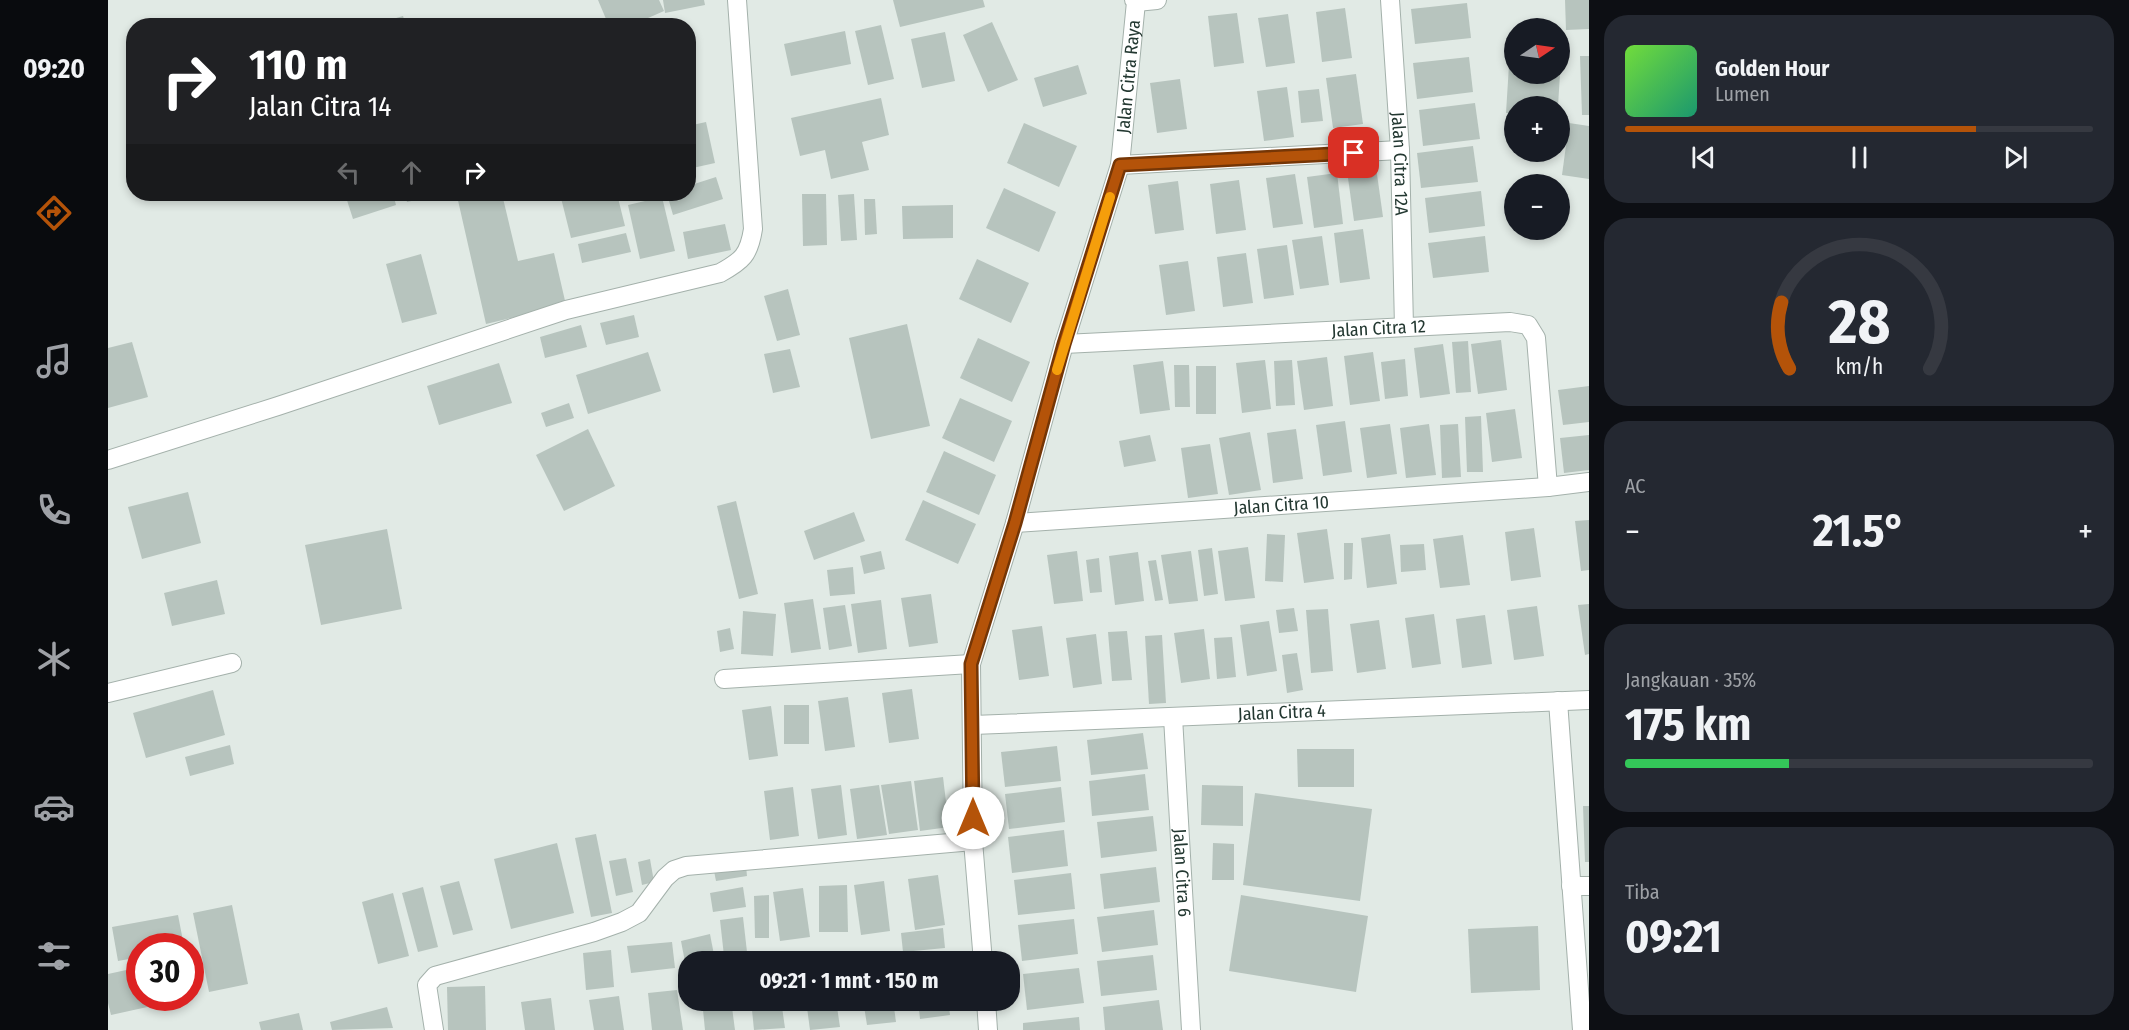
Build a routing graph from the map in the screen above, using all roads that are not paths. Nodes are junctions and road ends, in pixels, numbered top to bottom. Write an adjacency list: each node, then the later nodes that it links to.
1 (737, 0): 9 (street)
2 (1157, 0): 4 (street)
3 (1390, 0): 5 (street, Jalan Citra 12A)
4 (1135, 1): 6 (street, Jalan Citra Raya)
5 (1400, 150): 6 (street); 7 (street, Jalan Citra 12A)
6 (1120, 165): 8 (street, Jalan Citra Raya)
7 (1404, 327): 8 (street, Jalan Citra 12); 11 (street, Jalan Citra 12)
8 (1064, 344): 12 (street, Jalan Citra Raya)
9 (108, 460)
10 (1589, 482): 11 (street, Jalan Citra 10)
11 (1548, 487): 12 (street, Jalan Citra 10)
12 (1015, 523): 14 (street, Jalan Citra Raya)
13 (232, 663): 16 (street)
14 (971, 664): 15 (street); 20 (street, Jalan Citra Raya)
15 (724, 679)
16 (108, 693)
17 (1589, 700): 18 (street, Jalan Citra 4)
18 (1558, 701): 19 (street, Jalan Citra 4); 22 (street)
19 (1173, 717): 20 (street, Jalan Citra 4); 27 (street, Jalan Citra 6)
20 (973, 725): 21 (street, Jalan Citra Raya)
21 (973, 841): 23 (street, Jalan Citra Raya); 25 (street)
22 (1580, 886): 28 (street)
23 (982, 951)
24 (987, 1011): 26 (street)
25 (434, 1030)
26 (988, 1030)
27 (1191, 1030)
28 (1582, 1030)

